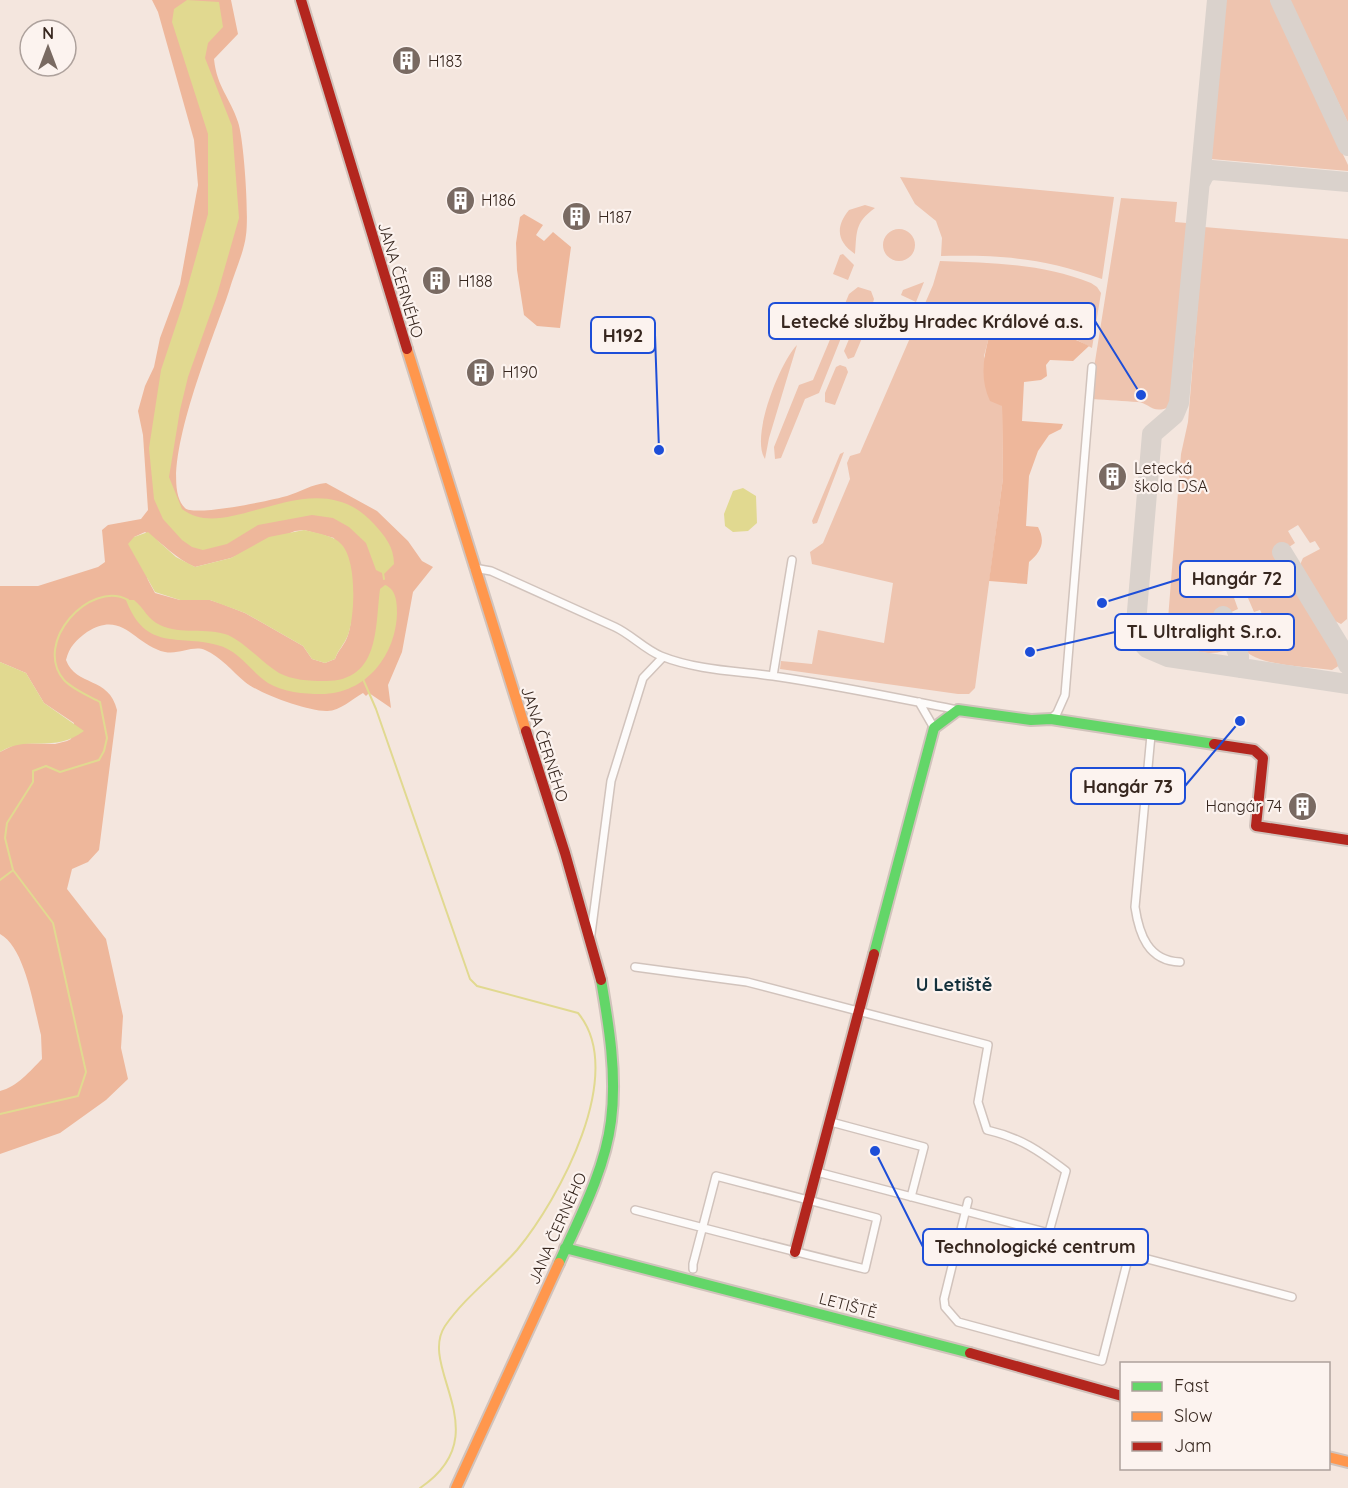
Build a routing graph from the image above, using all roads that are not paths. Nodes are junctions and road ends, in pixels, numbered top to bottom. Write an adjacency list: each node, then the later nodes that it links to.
1 (301, 0): 4 (street, JANA ČERNÉHO)
2 (1092, 367): 9 (street)
3 (792, 560): 6 (street)
4 (474, 568): 5 (street); 13 (street, JANA ČERNÉHO)
5 (663, 657): 6 (street); 13 (street)
6 (773, 676): 7 (street)
7 (919, 702): 8 (street); 10 (street)
8 (958, 710): 9 (street); 10 (street)
9 (1051, 719): 11 (street)
10 (934, 728): 16 (street)
11 (1151, 735): 12 (street); 14 (street)
12 (1348, 840)
13 (590, 939): 26 (street, JANA ČERNÉHO)
14 (1180, 962)
15 (634, 967): 16 (street)
16 (861, 1011): 17 (street); 25 (street)
17 (831, 1122): 18 (street); 19 (street)
18 (817, 1172): 19 (street); 20 (street)
19 (911, 1197): 23 (street)
20 (809, 1198): 24 (street); 27 (street); 27 (street)
21 (968, 1201): 23 (street)
22 (635, 1210): 24 (street)
23 (965, 1211): 25 (street); 28 (street)
24 (703, 1228): 27 (street); 29 (street)
25 (1049, 1232): 28 (street)
26 (565, 1248): 31 (street, LETIŠTĚ); 34 (street, JANA ČERNÉHO)
27 (795, 1252)
28 (1129, 1255): 30 (street)
29 (693, 1269)
30 (1292, 1297)
31 (1120, 1395)
32 (1330, 1456): 33 (street)
33 (1348, 1462)
34 (456, 1488)

